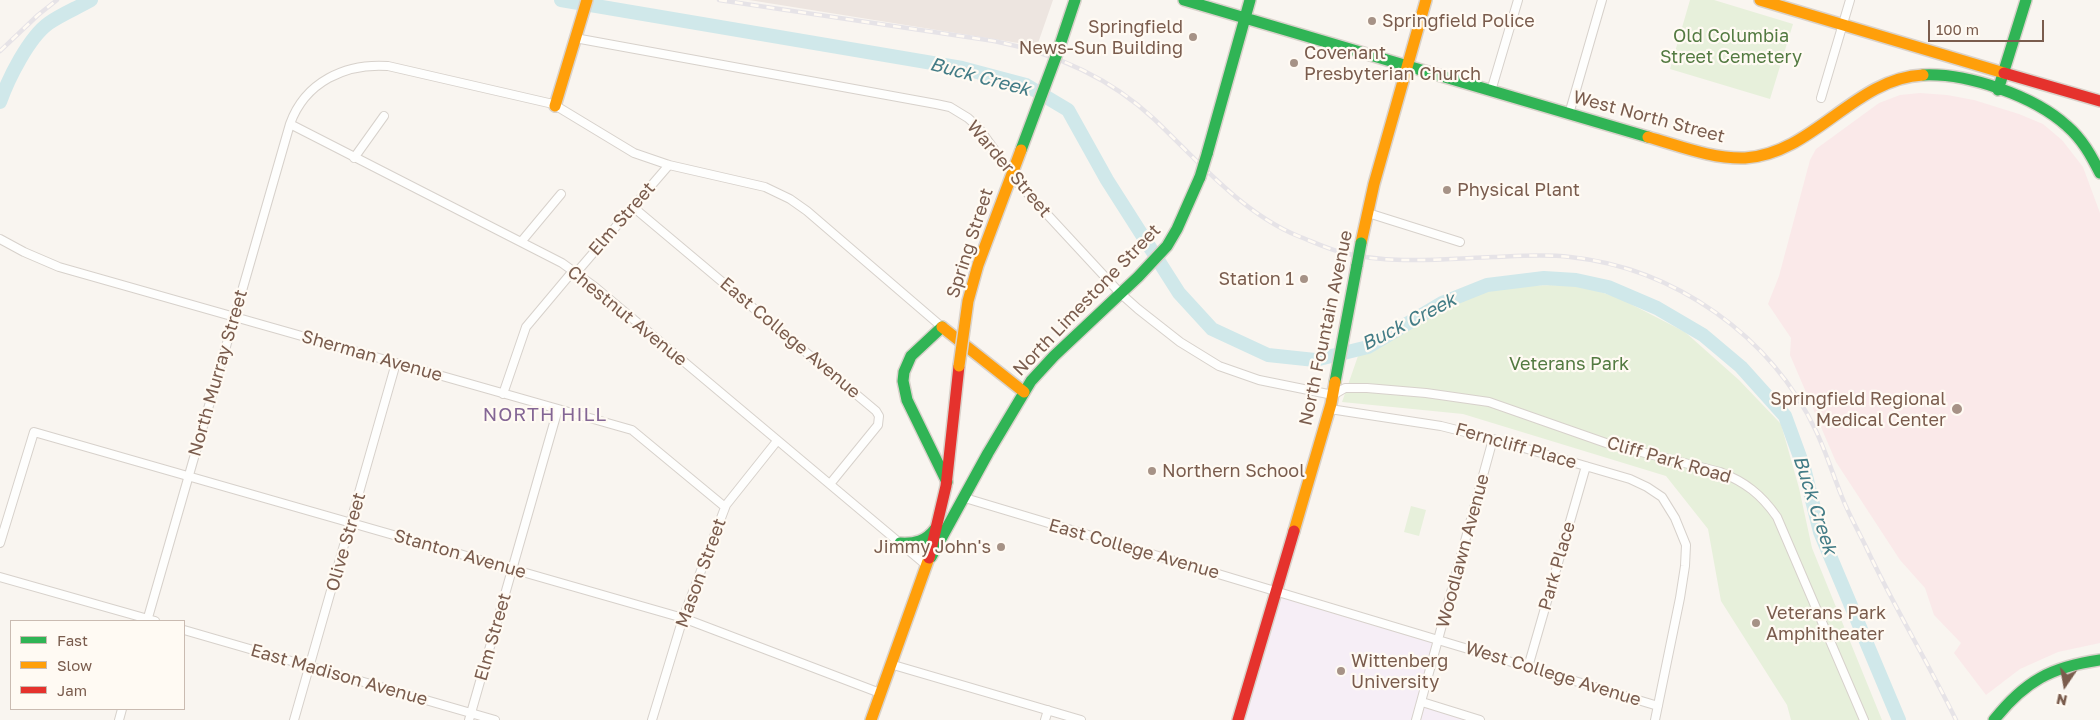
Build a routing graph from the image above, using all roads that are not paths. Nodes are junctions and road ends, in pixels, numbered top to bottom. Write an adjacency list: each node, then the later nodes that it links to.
1 (587, 0): 13 (main road)
2 (1074, 0): 47 (main road, Spring Street, bridge)
3 (1184, 0): 11 (main road, West North Street)
4 (1250, 0): 11 (main road, North Limestone Street)
5 (1426, 0): 14 (main road, North Fountain Avenue)
6 (1518, 0): 17 (street)
7 (1602, 0): 21 (street)
8 (1760, 0): 12 (main road)
9 (1850, 0): 12 (street)
10 (2026, 0): 15 (main road)
11 (1245, 18): 14 (main road, West North Street); 34 (main road, North Limestone Street, bridge)
12 (1843, 25): 15 (main road); 18 (street)
13 (576, 33): 20 (main road); 34 (street, Warder Street)
14 (1408, 66): 17 (main road, West North Street); 29 (main road, North Fountain Avenue)
15 (2004, 73): 16 (main road); 19 (main road)
16 (1998, 90): 21 (main road, West North Street); 26 (main road, West North Street)
17 (1491, 91): 21 (main road, West North Street)
18 (1821, 98)
19 (2100, 101)
20 (555, 106): 23 (street, North Murray Street); 25 (street, North Murray Street)
21 (1569, 114)
22 (384, 116): 24 (street)
23 (290, 124): 24 (street, Chestnut Avenue); 35 (street, North Murray Street)
24 (354, 158): 31 (street, Chestnut Avenue)
25 (669, 165): 28 (street, Elm Street); 36 (street, North Murray Street)
26 (2100, 173)
27 (561, 194): 31 (street)
28 (633, 207): 33 (street, Elm Street); 48 (street, East College Avenue)
29 (1368, 213): 32 (street); 40 (main road, North Fountain Avenue, bridge)
30 (2, 241): 35 (street, Sherman Avenue)
31 (521, 242): 33 (street, Chestnut Avenue)
32 (1460, 242)
33 (575, 272): 39 (street, Elm Street); 44 (street, Chestnut Avenue)
34 (1120, 293): 38 (main road, North Limestone Street); 40 (street, Warder Street)
35 (234, 316): 37 (street, Sherman Avenue); 46 (street, North Murray Street)
36 (942, 327): 38 (main road); 47 (main road)
37 (396, 363): 39 (street, Sherman Avenue); 51 (street, Olive Street)
38 (1024, 392): 49 (main road, North Limestone Street)
39 (503, 394): 42 (street, Sherman Avenue)
40 (1333, 395): 41 (main road, North Fountain Avenue); 83 (street, Cliff Park Road)
41 (1330, 408): 43 (street, Ferncliff Place); 58 (main road, North Fountain Avenue)
42 (558, 409): 50 (street, Sherman Avenue); 56 (street, Elm Street)
43 (1494, 439): 45 (street, Ferncliff Place); 63 (street, Woodlawn Avenue)
44 (777, 440): 48 (street, Chestnut Avenue); 50 (street, Mason Street)
45 (1586, 466): 67 (street, Park Place); 70 (street, Ferncliff Place)
46 (189, 476): 51 (street, Stanton Avenue); 53 (street, Stanton Avenue); 61 (street, North Murray Street)
47 (947, 482): 52 (main road, Spring Street)
48 (830, 484): 54 (street, Chestnut Avenue)
49 (965, 498): 55 (main road, North Limestone Street); 58 (street, East College Avenue)
50 (725, 507): 59 (street, Mason Street)
51 (351, 523): 56 (street, Stanton Avenue); 66 (street, Olive Street)
52 (938, 525): 54 (main road); 55 (main road, Spring Street)
53 (0, 543)
54 (900, 543): 55 (street, Chestnut Avenue)
55 (926, 565): 65 (main road, North Limestone Street)
56 (513, 569): 59 (street, Stanton Avenue); 72 (street, Elm Street)
57 (0, 577): 60 (street)
58 (1276, 591): 63 (street, West College Avenue); 79 (main road, North Fountain Avenue)
59 (683, 618): 68 (street, Stanton Avenue); 75 (street, Mason Street)
60 (147, 620)
61 (150, 620)
62 (185, 630): 66 (street, East Madison Avenue)
63 (1439, 640): 67 (street, West College Avenue); 69 (street, Woodlawn Avenue)
64 (2100, 660): 84 (main road)
65 (890, 664): 68 (main road, North Limestone Street); 71 (street)
66 (310, 666): 72 (street, East Madison Avenue); 73 (street, Olive Street)
67 (1528, 667): 70 (street, West College Avenue)
68 (880, 692): 76 (main road, North Limestone Street)
69 (1422, 702): 80 (street, Woodlawn Avenue); 81 (street)
70 (1658, 706): 82 (street, Ferncliff Place)
71 (1048, 710): 77 (street); 78 (street)
72 (470, 716): 74 (street, East Madison Avenue)
73 (294, 720)
74 (495, 720)
75 (652, 720)
76 (871, 720)
77 (1045, 720)
78 (1081, 720)
79 (1238, 720)
80 (1416, 720)
81 (1480, 720)
82 (1655, 720)
83 (1864, 720)
84 (1994, 720)

